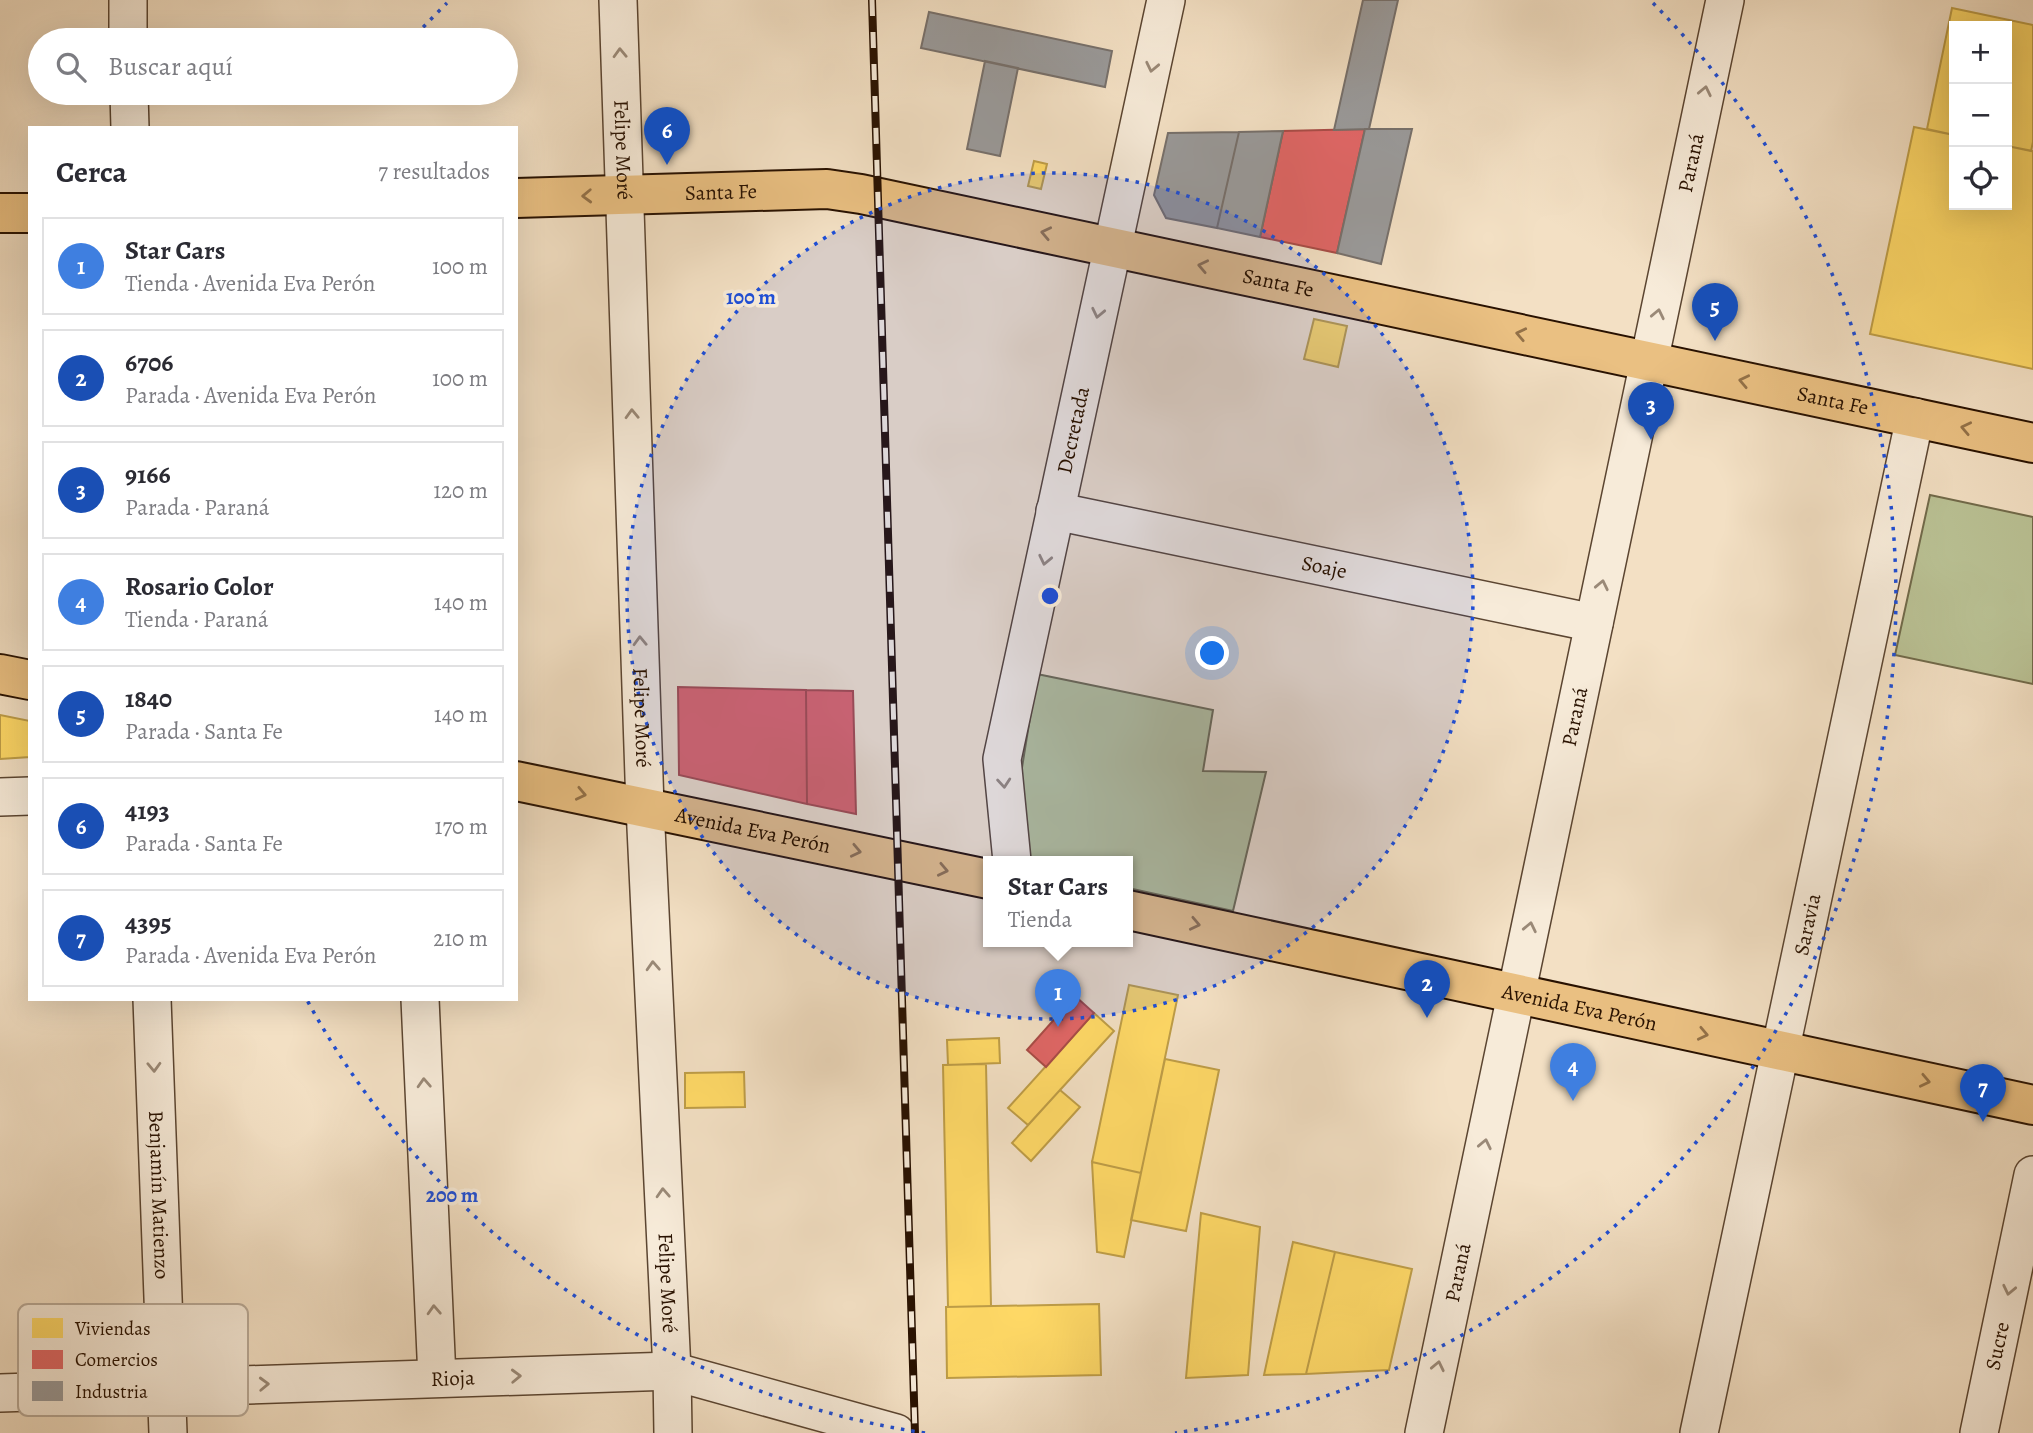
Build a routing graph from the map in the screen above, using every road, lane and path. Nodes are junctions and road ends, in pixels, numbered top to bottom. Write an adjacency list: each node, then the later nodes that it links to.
1 (128, 0): 5 (street)
2 (618, 0): 8 (street, Felipe Moré, one-way to 2)
3 (1166, 0): 12 (street, Decretada, one-way to 12)
4 (1725, 0): 13 (street, Paraná, one-way to 4)
5 (128, 28)
6 (130, 105): 7 (street)
7 (130, 126)
8 (626, 195): 9 (main road, Santa Fe, one-way to 9); 12 (main road, Santa Fe, one-way to 8); 23 (street, Felipe Moré, one-way to 8)
9 (518, 198)
10 (28, 213): 11 (main road)
11 (0, 214)
12 (1113, 247): 13 (main road, Santa Fe, one-way to 12); 16 (street, Decretada, one-way to 16)
13 (1648, 361): 14 (main road, Santa Fe, one-way to 13); 17 (street, Paraná, one-way to 13)
14 (1915, 418): 15 (main road, Santa Fe, one-way to 14); 30 (street, Saravia)
15 (2033, 443)
16 (1055, 511): 17 (street, Soaje); 24 (street, Decretada, one-way to 24)
17 (1594, 623): 27 (street, Paraná, one-way to 17)
18 (0, 674): 19 (main road)
19 (28, 680)
20 (518, 781): 23 (main road, Avenida Eva Perón, one-way to 23)
21 (28, 796): 22 (street)
22 (0, 797)
23 (645, 807): 25 (main road, Avenida Eva Perón, one-way to 25); 34 (street, Felipe Moré, one-way to 23)
24 (1012, 856)
25 (983, 878)
26 (1133, 911): 27 (main road, Avenida Eva Perón, one-way to 27)
27 (1516, 994): 30 (main road, Avenida Eva Perón, one-way to 30); 41 (street, Paraná, one-way to 27)
28 (152, 1001): 33 (street, Benjamín Matienzo, one-way to 33)
29 (420, 1001): 35 (street, one-way to 29)
30 (1780, 1050): 31 (main road, Avenida Eva Perón, one-way to 31); 42 (street, Saravia)
31 (2033, 1105)
32 (2033, 1175): 43 (street, Sucre, one-way to 43)
33 (163, 1304)
34 (672, 1371): 35 (street, Rioja, one-way to 34); 39 (street, Felipe Moré); 40 (street, Rioja)
35 (437, 1378): 36 (street, Rioja, one-way to 35)
36 (248, 1384)
37 (18, 1392): 38 (street, Rioja)
38 (0, 1393)
39 (673, 1433)
40 (896, 1433)
41 (1424, 1433)
42 (1699, 1433)
43 (1979, 1433)

